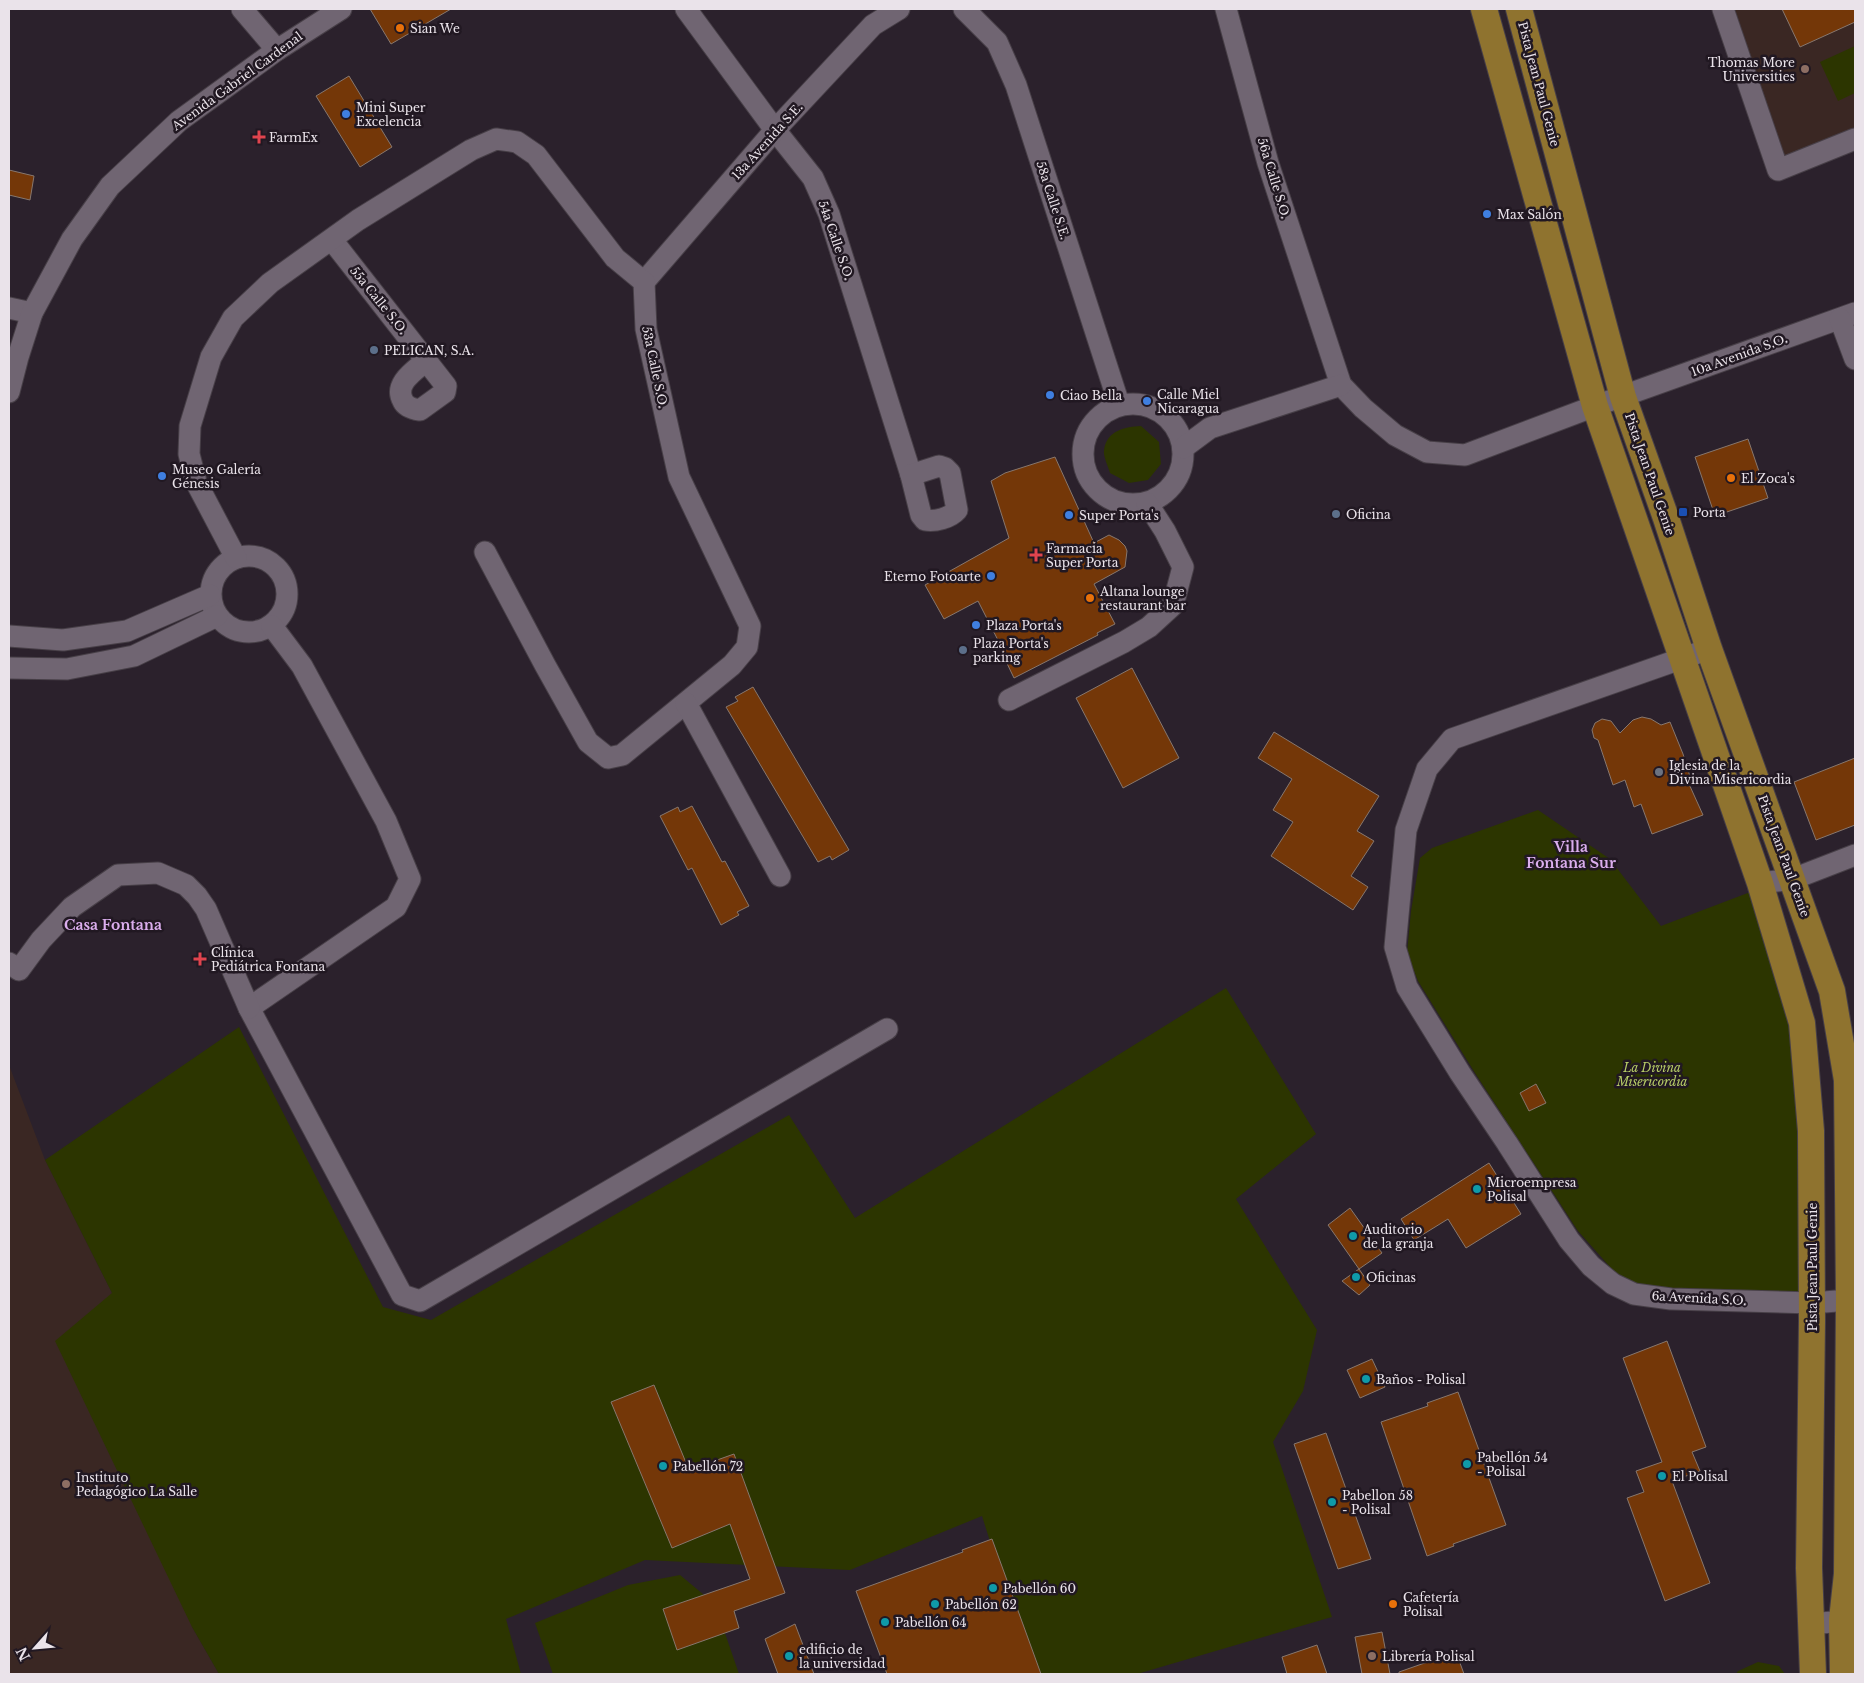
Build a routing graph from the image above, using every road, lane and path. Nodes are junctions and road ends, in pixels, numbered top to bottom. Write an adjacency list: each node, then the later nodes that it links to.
1 (242, 9): 10 (street)
2 (341, 9): 10 (street, Avenida Gabriel Cardenal)
3 (686, 9): 11 (street, 54a Calle S.O.)
4 (899, 9): 11 (street, 13a Avenida S.E.)
5 (964, 9): 23 (street, 58a Calle S.E.)
6 (1226, 9): 20 (street, 56a Calle S.O.)
7 (1484, 9): 24 (main road, Pista Jean Paul Genie)
8 (1519, 9): 22 (main road, Pista Jean Paul Genie)
9 (1723, 9): 12 (street)
10 (277, 50): 16 (street, Avenida Gabriel Cardenal)
11 (775, 130): 14 (street, 13a Avenida S.E.); 26 (street, 54a Calle S.O.)
12 (1855, 139)
13 (332, 240): 14 (street); 19 (street, 55a Calle S.O.); 29 (street)
14 (644, 282): 38 (street, 53a Calle S.O.)
15 (9, 308): 16 (street)
16 (32, 312): 21 (street, Avenida Gabriel Cardenal)
17 (1848, 316): 18 (street); 22 (street, 10a Avenida S.O.)
18 (1855, 359)
19 (427, 360)
20 (1341, 385): 24 (street, 10a Avenida S.O.); 25 (street)
21 (9, 392)
22 (1623, 397): 24 (street, 10a Avenida S.O.); 34 (main road, Pista Jean Paul Genie)
23 (1119, 404): 25 (street); 27 (street)
24 (1595, 406): 35 (main road, Pista Jean Paul Genie)
25 (1183, 448): 27 (street)
26 (911, 475)
27 (1147, 503): 37 (street)
28 (485, 552): 38 (street)
29 (236, 558): 30 (street); 32 (street)
30 (210, 595): 31 (street); 33 (street)
31 (217, 616): 32 (street); 36 (street)
32 (272, 626): 44 (street)
33 (9, 636)
34 (1709, 649): 35 (street, 6a Avenida S.O.); 41 (main road, Pista Jean Paul Genie)
35 (1683, 658): 42 (main road, Pista Jean Paul Genie); 47 (street, 6a Avenida S.O.)
36 (9, 668)
37 (1009, 700)
38 (686, 703): 40 (street)
39 (1855, 855): 41 (street)
40 (780, 876)
41 (1793, 879): 42 (street); 46 (main road, Pista Jean Paul Genie)
42 (1760, 883): 47 (main road, Pista Jean Paul Genie)
43 (9, 962): 44 (street)
44 (249, 1008): 45 (street)
45 (887, 1029)
46 (1849, 1300): 47 (street, 6a Avenida S.O.); 48 (main road, Pista Jean Paul Genie)
47 (1812, 1303): 49 (main road, Pista Jean Paul Genie)
48 (1849, 1620): 49 (street); 51 (main road, Pista Jean Paul Genie)
49 (1810, 1624): 50 (main road, Pista Jean Paul Genie)
50 (1813, 1674)
51 (1843, 1674)

